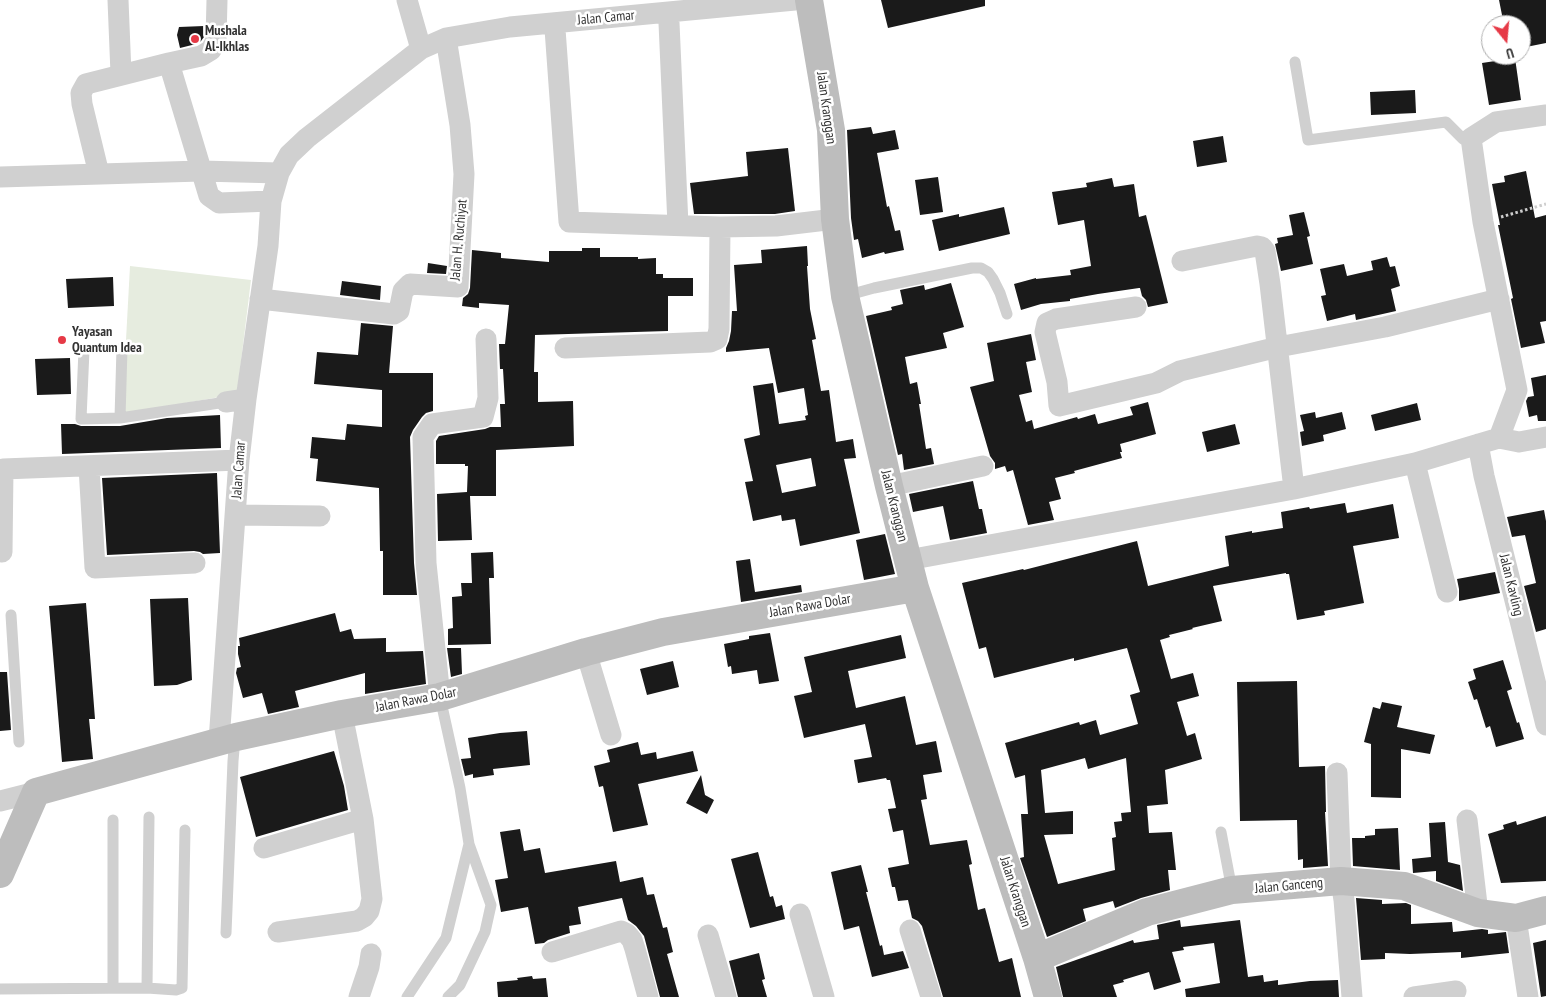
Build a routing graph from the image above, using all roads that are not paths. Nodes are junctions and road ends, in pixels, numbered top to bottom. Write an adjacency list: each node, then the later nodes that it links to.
1 (118, 0): 12 (street)
2 (217, 0): 11 (street)
3 (407, 0): 9 (street)
4 (795, 0): 8 (street, Jalan Camar)
5 (808, 0): 20 (street, Jalan Kranggan)
6 (669, 23): 21 (street)
7 (555, 29): 21 (street)
8 (446, 38): 9 (street, Jalan Camar); 25 (street, Jalan H. Ruchiyat)
9 (421, 49): 16 (street, Jalan Camar)
10 (1295, 62): 14 (lane)
11 (169, 63): 12 (street); 15 (street)
12 (121, 74): 17 (street)
13 (1546, 115): 14 (street)
14 (1471, 138): 26 (street)
15 (201, 171): 16 (street); 17 (street); 19 (street)
16 (279, 173): 19 (street, Jalan Camar)
17 (99, 174): 18 (street)
18 (0, 177)
19 (271, 201): 25 (street, Jalan Camar)
20 (835, 219): 22 (street); 24 (street, Jalan Kranggan)
21 (678, 225): 22 (street)
22 (720, 227): 32 (street)
23 (1182, 261): 30 (street)
24 (845, 296): 28 (lane); 43 (street, Jalan Kranggan)
25 (260, 299): 34 (street, Jalan Camar)
26 (1499, 299): 30 (street); 37 (street)
27 (1136, 307): 30 (street)
28 (1007, 314)
29 (486, 340): 54 (street)
30 (1278, 347): 44 (street)
31 (122, 348): 35 (lane)
32 (565, 348)
33 (84, 350): 35 (lane)
34 (236, 401): 35 (lane); 39 (street, Jalan Camar)
35 (120, 418)
36 (1546, 437): 37 (street)
37 (1500, 438): 38 (street)
38 (1478, 444): 40 (street); 56 (street, Jalan Kavling)
39 (239, 460): 42 (street); 45 (street, Jalan Camar)
40 (1415, 463): 44 (street); 51 (street)
41 (984, 466): 43 (street)
42 (89, 467): 47 (street); 49 (street)
43 (889, 486): 48 (street, Jalan Kranggan)
44 (1294, 488): 48 (street)
45 (236, 515): 46 (street); 58 (street, Jalan Camar)
46 (320, 516)
47 (2, 552)
48 (908, 560): 50 (street, Jalan Kranggan)
49 (195, 562)
50 (915, 588): 53 (street, Jalan Rawa Dolar); 84 (street, Jalan Kranggan)
51 (1447, 592)
52 (11, 615): 59 (lane)
53 (586, 652): 54 (street, Jalan Rawa Dolar); 57 (street)
54 (440, 697): 55 (street, Jalan Rawa Dolar); 69 (lane)
55 (342, 714): 58 (street, Jalan Rawa Dolar); 64 (street)
56 (1546, 725)
57 (610, 734)
58 (227, 739): 61 (street, Jalan Rawa Dolar); 79 (lane)
59 (19, 742)
60 (1337, 773): 72 (street)
61 (36, 792): 62 (street); 71 (street)
62 (0, 801)
63 (149, 817): 86 (lane)
64 (363, 819): 70 (street); 80 (street)
65 (113, 820): 85 (lane)
66 (1467, 820): 75 (street)
67 (185, 830): 86 (lane)
68 (1221, 832): 73 (lane)
69 (469, 844): 90 (lane); 91 (lane)
70 (264, 848)
71 (0, 874)
72 (1341, 882): 73 (street, Jalan Ganceng); 75 (street, Jalan Ganceng); 97 (street)
73 (1232, 890): 84 (street, Jalan Ganceng)
74 (1546, 910): 77 (street, Jalan Ganceng)
75 (1478, 913): 77 (street, Jalan Ganceng)
76 (800, 914): 94 (street)
77 (1516, 918): 99 (street)
78 (910, 930): 95 (street)
79 (226, 932)
80 (278, 932)
81 (708, 934): 93 (street)
82 (552, 952): 92 (street)
83 (371, 954): 89 (street)
84 (1037, 958): 96 (street, Jalan Kranggan)
85 (113, 988): 86 (lane); 87 (lane)
86 (147, 988)
87 (0, 989)
88 (1456, 991): 98 (street)
89 (359, 997)
90 (407, 997)
91 (448, 997)
92 (648, 997)
93 (726, 997)
94 (824, 997)
95 (931, 997)
96 (1048, 997)
97 (1352, 997)
98 (1414, 997)
99 (1528, 997)

